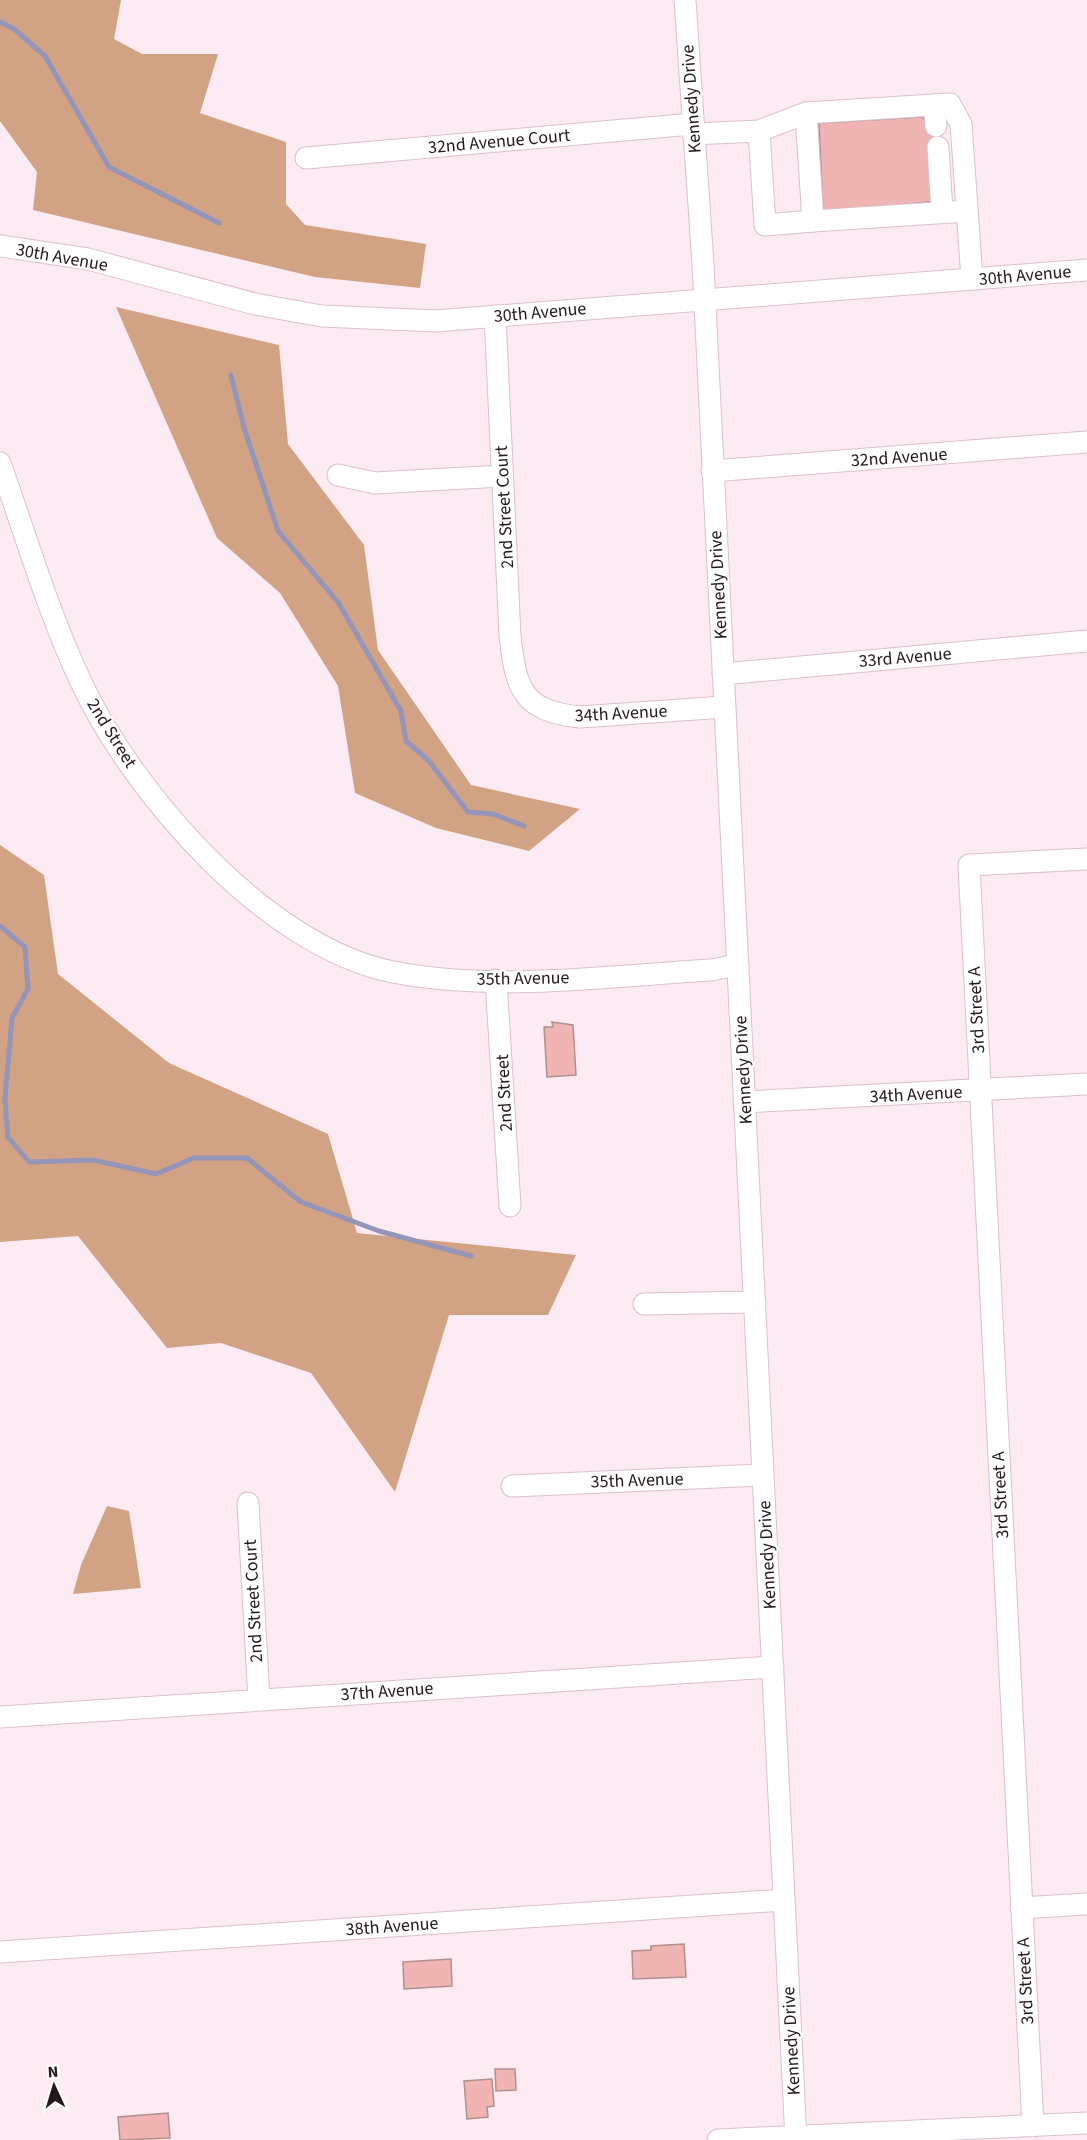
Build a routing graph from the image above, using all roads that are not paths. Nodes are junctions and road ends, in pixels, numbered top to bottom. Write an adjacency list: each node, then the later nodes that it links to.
1 (685, 0): 5 (street, Kennedy Drive)
2 (934, 105): 3 (street, 32nd Avenue Court); 4 (street); 9 (street)
3 (806, 113): 6 (street, 32nd Avenue Court); 11 (street)
4 (936, 126)
5 (693, 129): 6 (street, 32nd Avenue Court); 8 (street, 32nd Avenue Court); 15 (street, Kennedy Drive)
6 (759, 131): 11 (street)
7 (938, 147): 10 (street)
8 (306, 158)
9 (967, 211): 10 (street); 14 (street)
10 (942, 212): 11 (street)
11 (813, 221)
12 (0, 246): 16 (street, 30th Avenue)
13 (1087, 270): 14 (street, 30th Avenue)
14 (972, 279): 15 (street, 30th Avenue)
15 (704, 299): 16 (street, 30th Avenue); 19 (street, Kennedy Drive)
16 (495, 316): 21 (street, 2nd Street Court)
17 (1087, 442): 19 (street, 32nd Avenue)
18 (0, 463): 27 (street, 2nd Street)
19 (712, 471): 23 (street, Kennedy Drive)
20 (338, 475): 21 (street)
21 (502, 476): 24 (street, 2nd Street Court)
22 (1087, 641): 23 (street, 33rd Avenue)
23 (723, 674): 25 (street, Kennedy Drive)
24 (524, 696): 25 (street, 34th Avenue)
25 (724, 707): 28 (street, Kennedy Drive)
26 (1087, 859): 31 (street, 3rd Street A)
27 (314, 942): 29 (street, 35th Avenue)
28 (738, 965): 29 (street, 35th Avenue); 32 (street, Kennedy Drive)
29 (496, 980): 33 (street, 2nd Street)
30 (1087, 1084): 31 (street, 34th Avenue)
31 (980, 1091): 32 (street, 34th Avenue); 44 (street, 3rd Street A)
32 (744, 1102): 34 (street, Kennedy Drive)
33 (510, 1206)
34 (755, 1302): 35 (street); 36 (street, Kennedy Drive)
35 (644, 1304)
36 (762, 1475): 37 (street, 35th Avenue); 39 (street, Kennedy Drive)
37 (512, 1486)
38 (248, 1503): 40 (street, 2nd Street Court)
39 (773, 1667): 40 (street, 37th Avenue); 42 (street, Kennedy Drive)
40 (259, 1700): 41 (street, 37th Avenue)
41 (0, 1717)
42 (784, 1900): 45 (street, 38th Avenue); 48 (street, Kennedy Drive)
43 (1087, 1904): 44 (street)
44 (1021, 1908): 47 (street, 3rd Street A)
45 (0, 1952)
46 (1087, 2123): 47 (street)
47 (1033, 2126): 48 (street)
48 (796, 2138): 49 (street)
49 (718, 2140)

